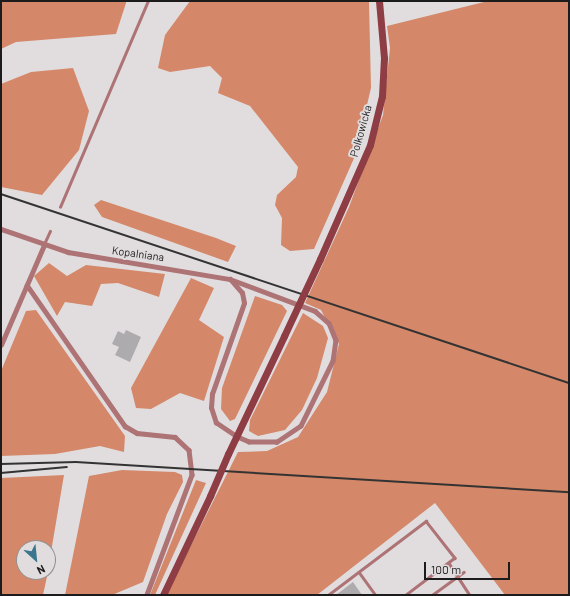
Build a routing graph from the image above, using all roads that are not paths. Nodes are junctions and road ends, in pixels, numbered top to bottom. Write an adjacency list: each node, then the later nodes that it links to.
1 (148, 1): 3 (lane)
2 (379, 1): 10 (main road, Polkowicka, bridge)
3 (60, 207)
4 (1, 228): 6 (street, Kopalniana)
5 (50, 231): 6 (lane)
6 (44, 245): 7 (street, Kopalniana); 8 (street)
7 (230, 279): 10 (street, Kopalniana); 10 (street, Kopalniana)
8 (27, 285): 9 (street); 15 (street)
9 (1, 345)
10 (237, 437): 16 (main road, Polkowicka, bridge)
11 (448, 564): 12 (lane); 14 (lane); 19 (lane)
12 (359, 572): 17 (lane); 18 (lane)
13 (464, 572): 14 (lane)
14 (458, 576): 20 (lane); 21 (lane)
15 (147, 595)
16 (163, 595)
17 (328, 595)
18 (376, 595)
19 (406, 595)
20 (432, 595)
21 (470, 595)

